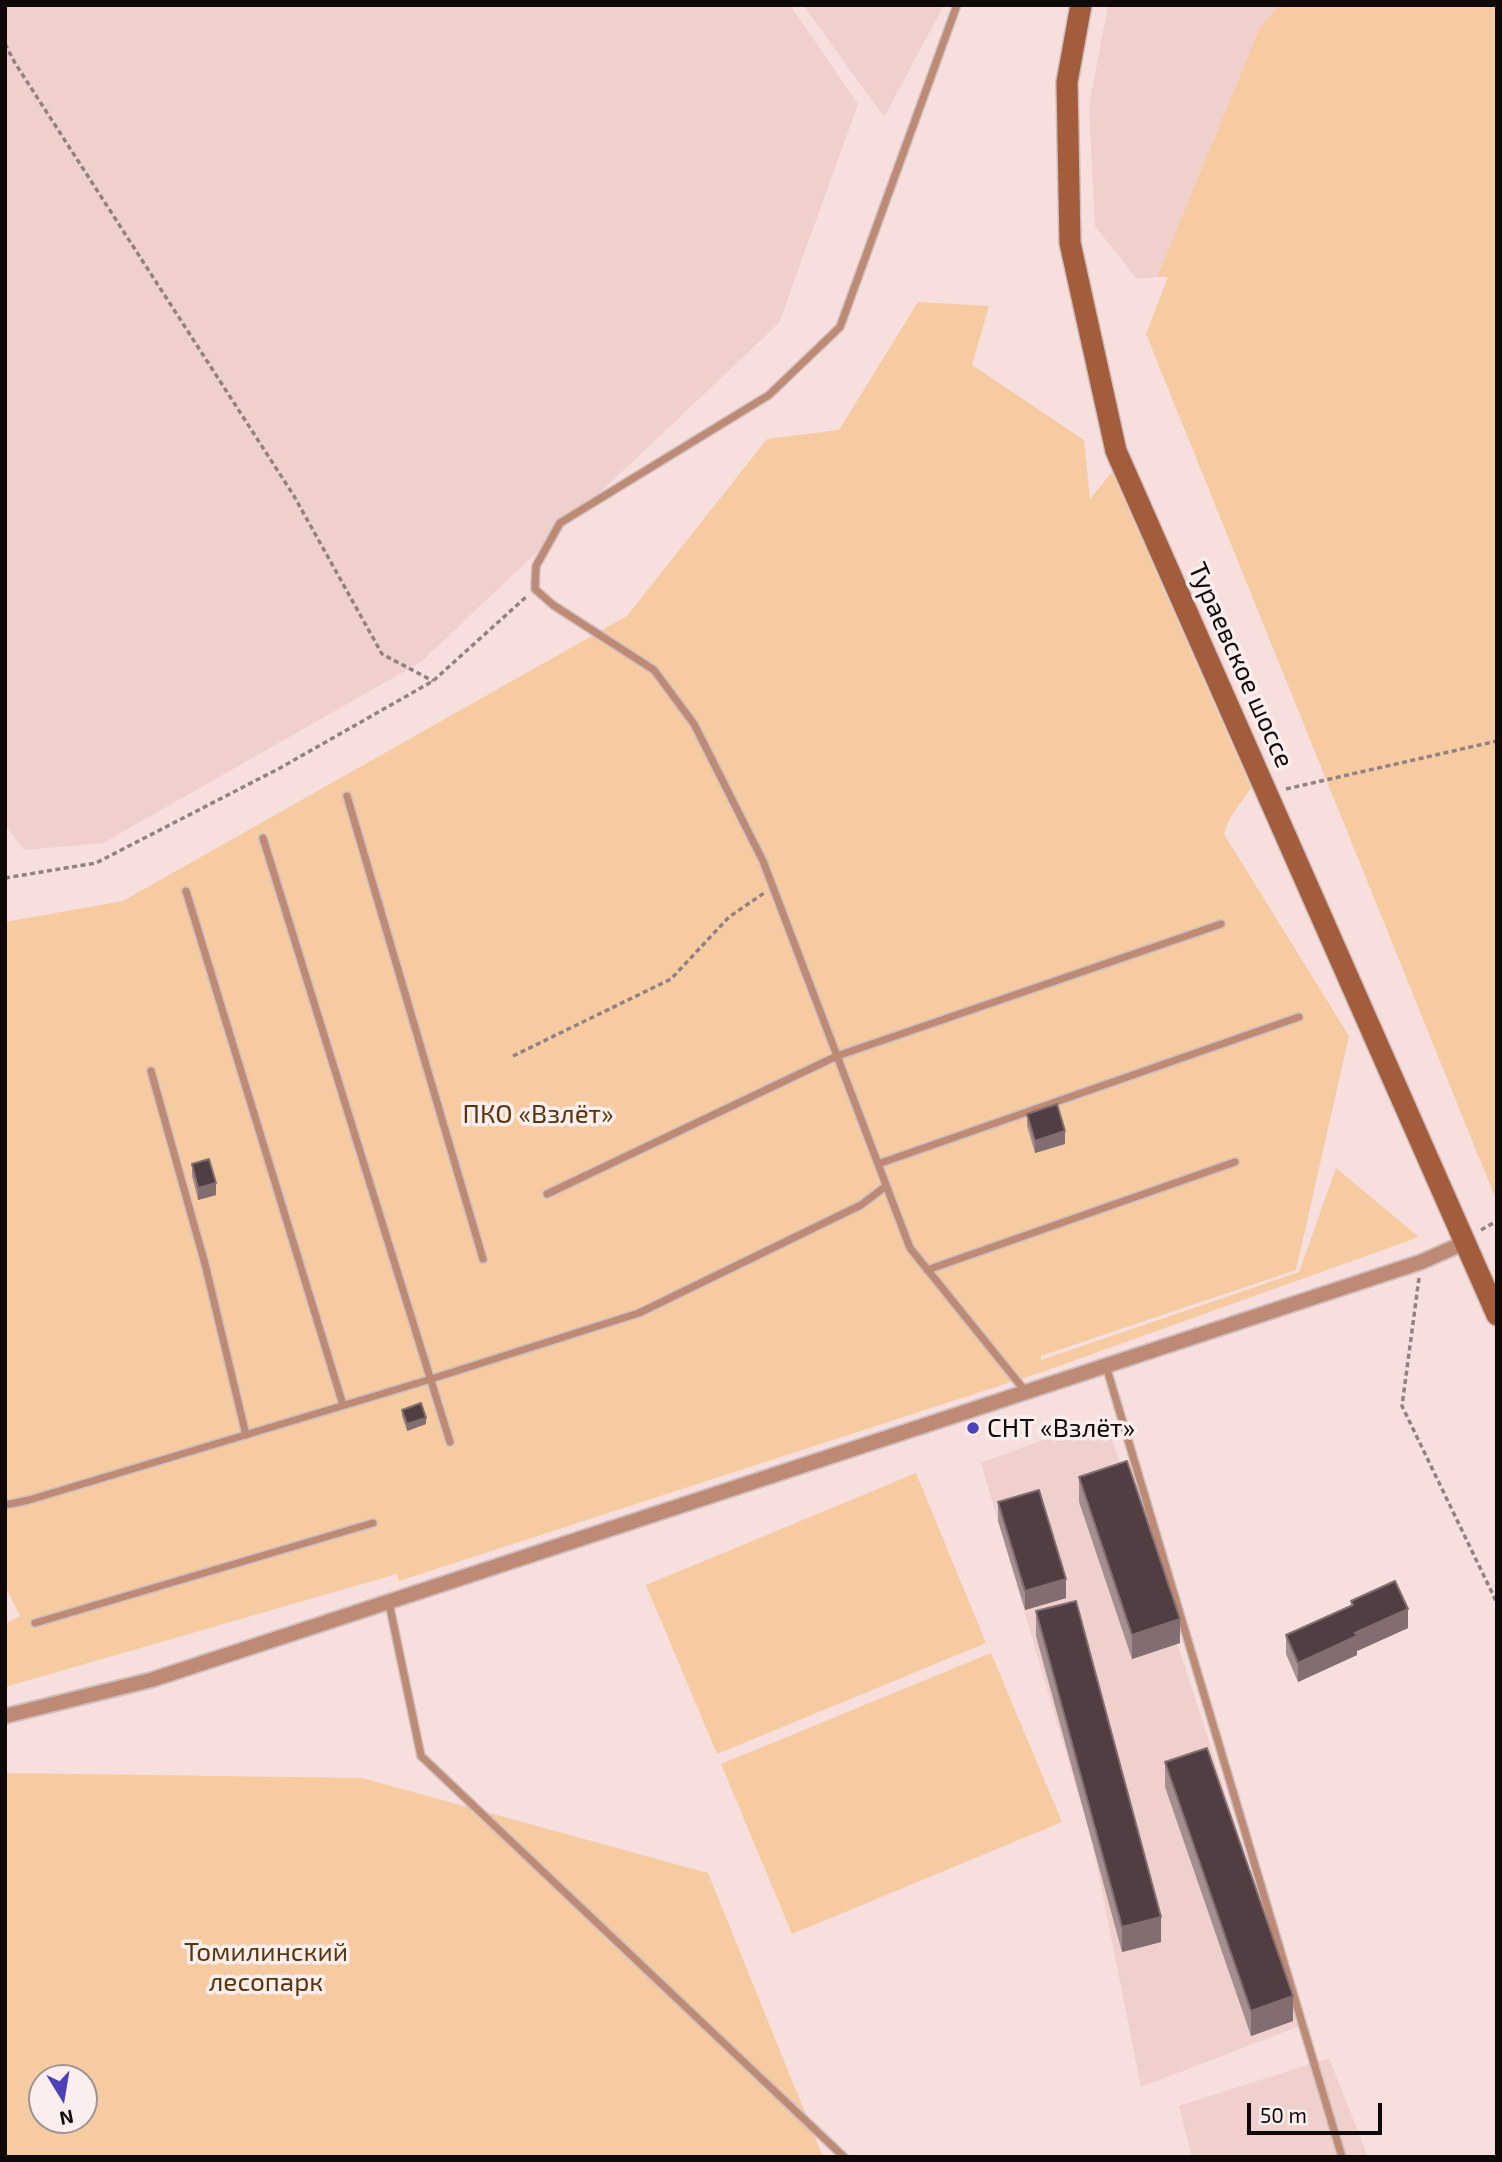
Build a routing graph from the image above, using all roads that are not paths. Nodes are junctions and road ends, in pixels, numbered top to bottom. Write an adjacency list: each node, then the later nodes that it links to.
1 (957, 5): 8 (lane)
2 (1081, 5): 14 (main road, Тураевское шоссе)
3 (347, 796): 15 (lane)
4 (263, 838): 19 (lane)
5 (186, 891): 21 (lane)
6 (1221, 924): 8 (lane)
7 (1299, 1017): 11 (lane)
8 (837, 1056): 11 (lane); 13 (lane)
9 (151, 1071): 22 (lane)
10 (1234, 1162): 16 (lane)
11 (878, 1164): 12 (lane)
12 (886, 1186): 16 (lane); 19 (lane)
13 (547, 1194)
14 (1464, 1243): 17 (main road, Тураевское шоссе); 18 (street)
15 (483, 1259)
16 (927, 1269): 20 (lane)
17 (1497, 1315)
18 (1106, 1366): 20 (street); 30 (lane)
19 (428, 1380): 21 (lane); 23 (lane)
20 (1027, 1392): 26 (street)
21 (343, 1405): 22 (lane)
22 (246, 1435): 24 (lane)
23 (450, 1442)
24 (5, 1505)
25 (373, 1523): 27 (lane)
26 (388, 1602): 28 (street); 29 (lane)
27 (35, 1623)
28 (5, 1716)
29 (844, 2157)
30 (1342, 2157)

